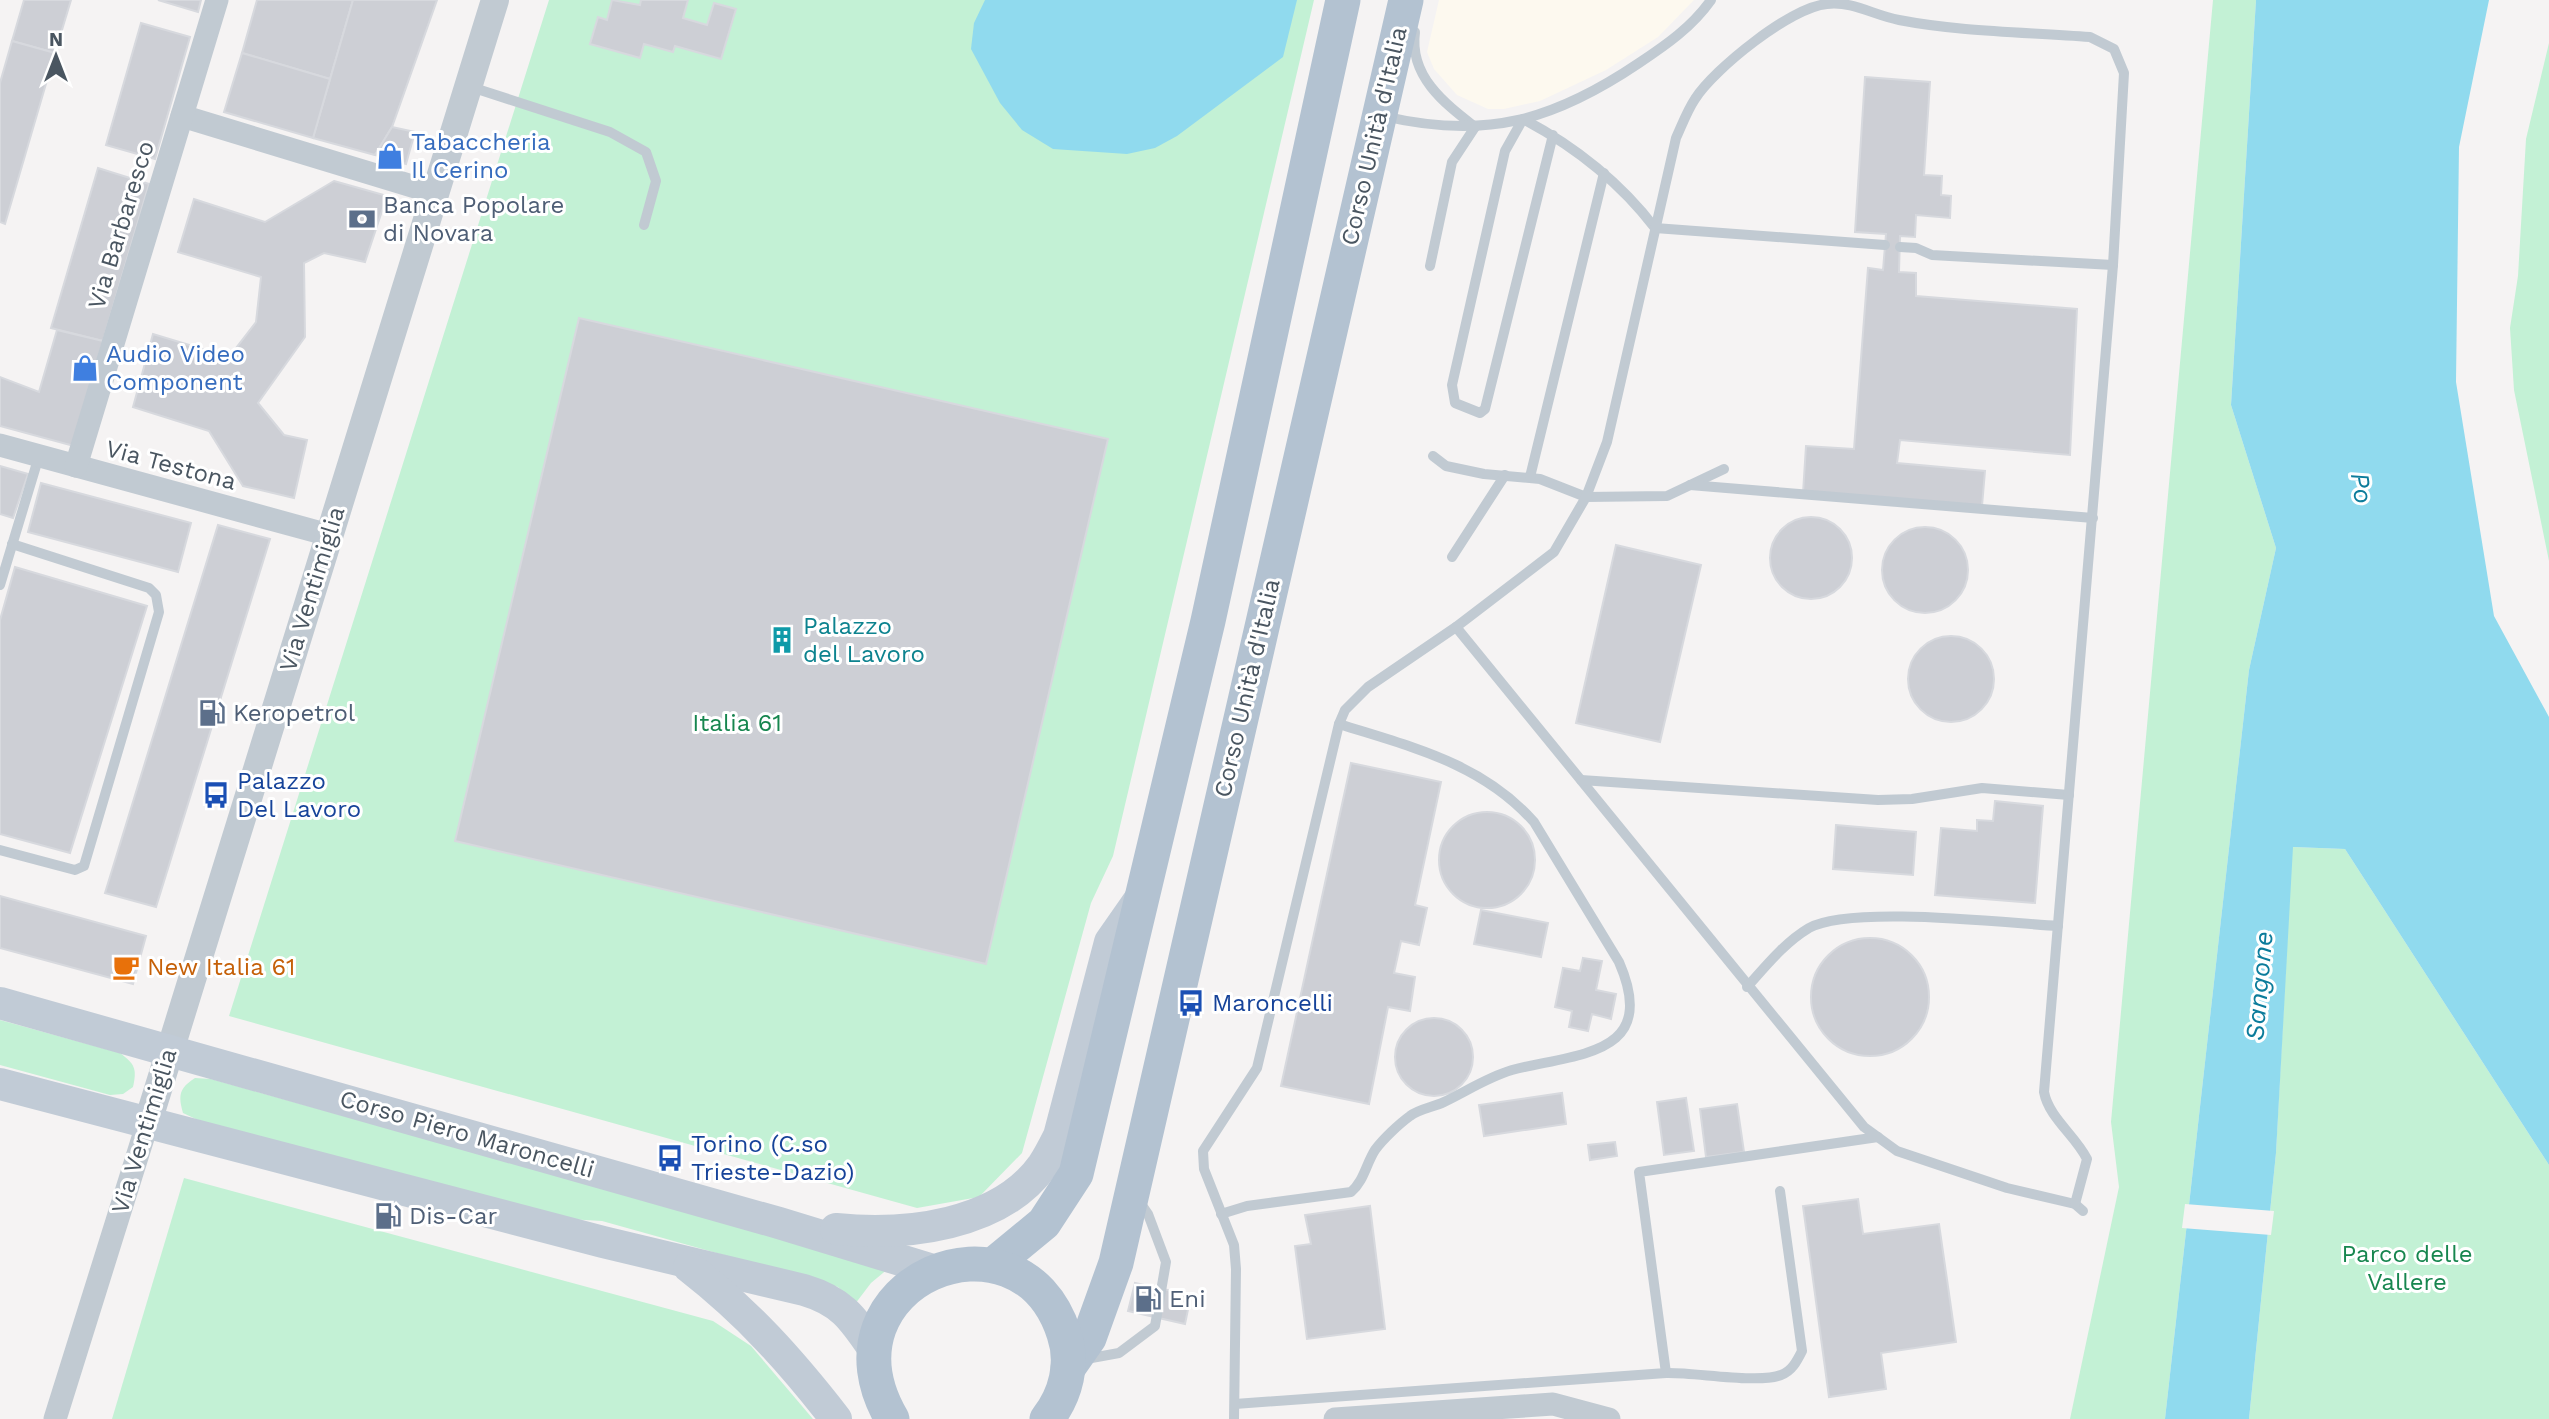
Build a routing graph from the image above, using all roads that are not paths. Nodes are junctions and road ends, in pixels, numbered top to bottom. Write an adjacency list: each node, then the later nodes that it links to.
1 (217, 0): 9 (street, Via Barbaresco)
2 (495, 0): 7 (street, Via Ventimiglia)
3 (1343, 0): 40 (main road)
4 (1406, 0): 8 (main road, Corso Unità d'Italia)
5 (1414, 0): 11 (lane)
6 (1711, 0): 10 (lane)
7 (468, 86): 14 (street, Via Ventimiglia); 15 (lane)
8 (1378, 115): 11 (lane); 49 (main road, Corso Unità d'Italia)
9 (182, 116): 14 (street); 24 (street, Via Barbaresco)
10 (1523, 119): 11 (lane); 12 (lane); 12 (lane)
11 (1475, 127): 20 (lane)
12 (1553, 135): 13 (lane)
13 (1604, 173): 16 (lane); 27 (lane)
14 (435, 193): 31 (street, Via Ventimiglia)
15 (645, 225)
16 (1655, 228): 17 (lane); 19 (lane); 29 (lane)
17 (1885, 245)
18 (1900, 247): 19 (lane)
19 (2113, 265): 30 (lane)
20 (1430, 266)
21 (0, 445): 22 (street, Via Testona)
22 (38, 456): 24 (street, Via Testona); 32 (lane)
23 (1433, 456): 26 (lane)
24 (76, 466): 31 (street, Via Testona)
25 (1724, 469): 28 (lane)
26 (1505, 475): 27 (lane); 33 (lane)
27 (1530, 477): 29 (lane)
28 (1690, 485): 29 (lane); 30 (lane)
29 (1586, 497): 35 (lane)
30 (2093, 518): 38 (lane)
31 (329, 535): 44 (street, Via Ventimiglia)
32 (12, 544): 34 (lane); 39 (lane)
33 (1452, 557)
34 (0, 585)
35 (1455, 627): 36 (lane); 37 (lane)
36 (1339, 724): 50 (lane); 50 (lane)
37 (1581, 780): 38 (lane); 42 (lane)
38 (2069, 795): 41 (lane)
39 (0, 850)
40 (1142, 896): 51 (main road); 53 (main road)
41 (2058, 926): 42 (lane); 47 (lane)
42 (1747, 987): 47 (lane)
43 (0, 1003): 44 (main road, Corso Piero Maroncelli)
44 (169, 1050): 46 (street, Via Ventimiglia); 51 (main road, Corso Piero Maroncelli)
45 (0, 1084): 46 (main road)
46 (147, 1125): 52 (main road); 61 (street, Via Ventimiglia)
47 (1878, 1137): 57 (lane)
48 (1780, 1191): 57 (lane)
49 (1132, 1192): 56 (main road, Corso Unità d'Italia); 56 (lane)
50 (1221, 1214): 58 (lane)
51 (779, 1223): 54 (main road, Corso Piero Maroncelli)
52 (682, 1262): 55 (main road); 62 (main road)
53 (993, 1265): 54 (main road); 56 (main road)
54 (933, 1270): 55 (main road)
55 (873, 1348): 63 (main road)
56 (1072, 1365): 60 (main road)
57 (1666, 1373): 58 (lane)
58 (1235, 1404): 64 (lane)
59 (1506, 1413): 65 (street); 66 (street)
60 (1059, 1415)
61 (55, 1419)
62 (836, 1419)
63 (892, 1419)
64 (1234, 1419)
65 (1335, 1419)
66 (1609, 1419)

